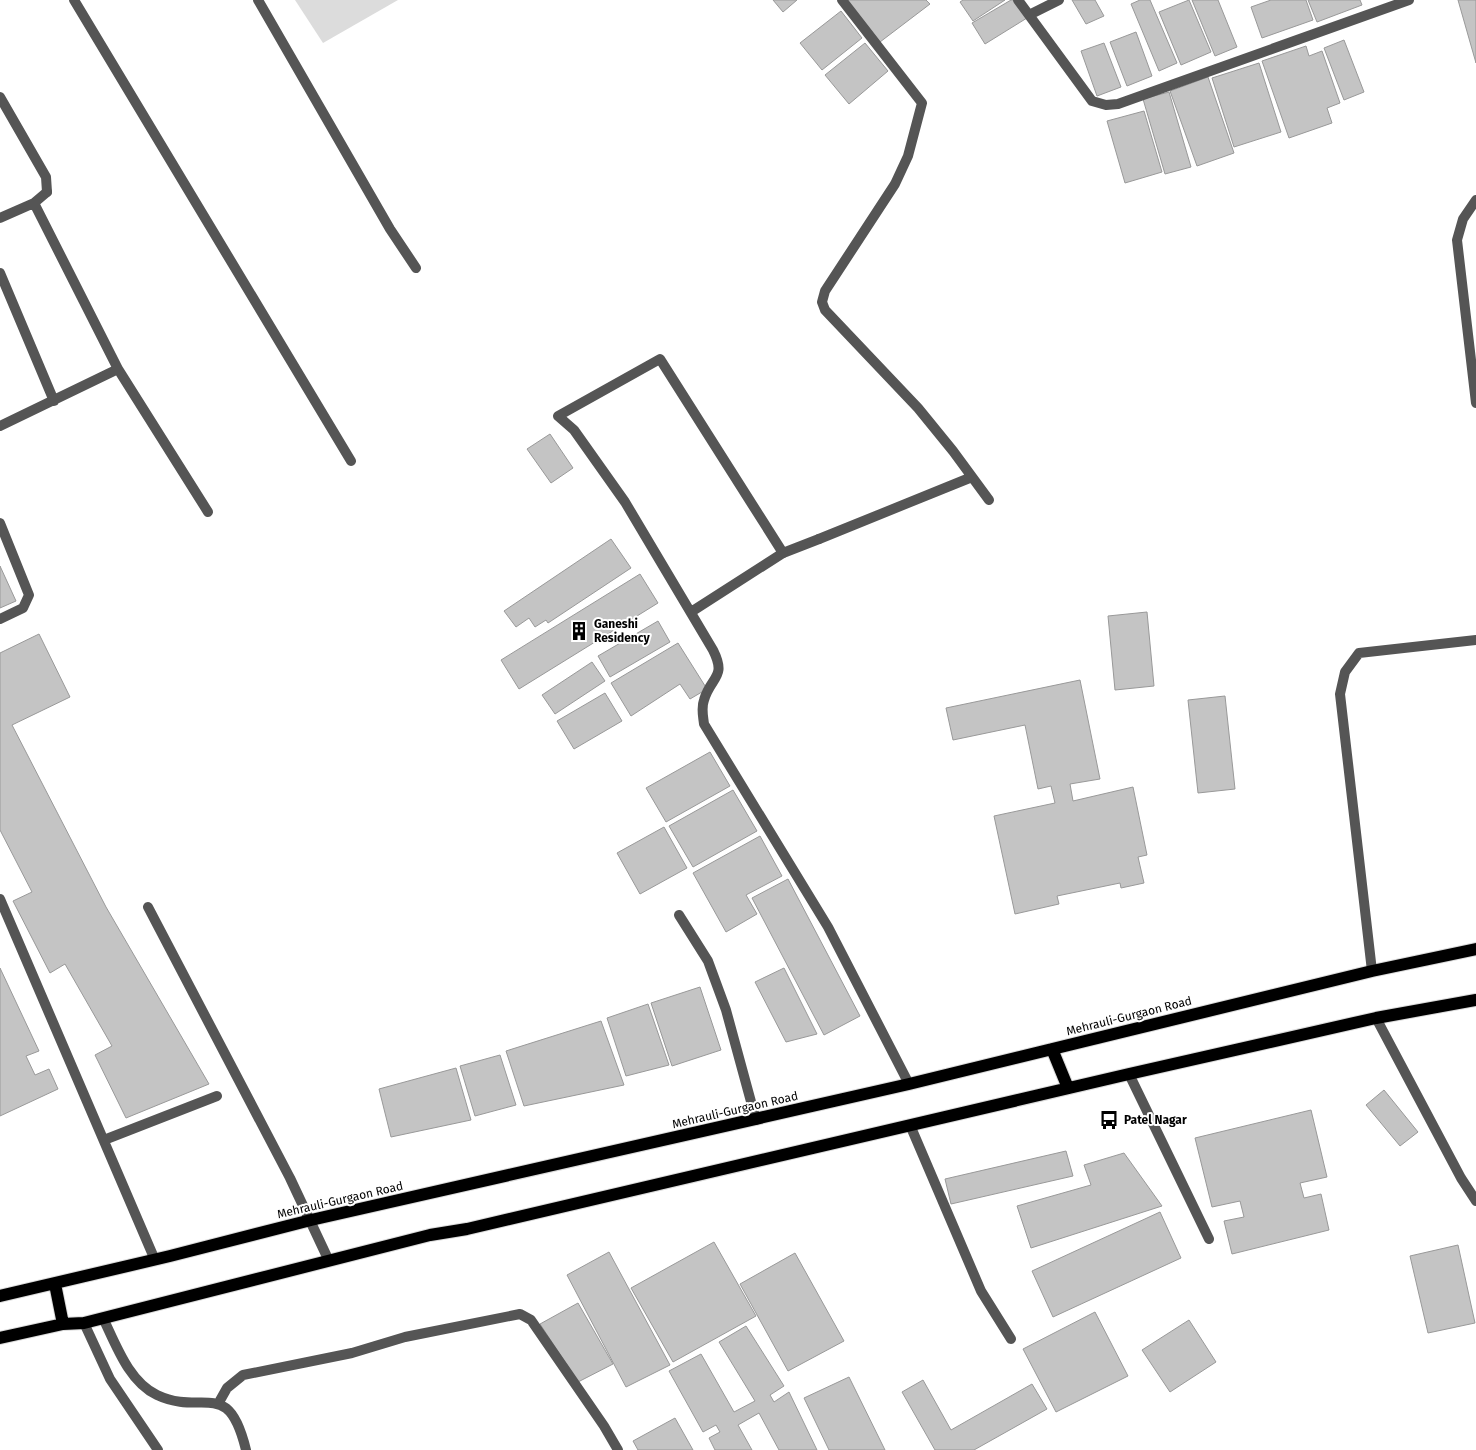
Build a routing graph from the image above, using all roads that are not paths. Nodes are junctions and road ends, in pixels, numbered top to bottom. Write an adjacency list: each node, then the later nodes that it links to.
1 (74, 0): 18 (street)
2 (258, 0): 12 (street)
3 (842, 0): 19 (street)
4 (1018, 0): 7 (street)
5 (1059, 0): 7 (street)
6 (1409, 0): 7 (street)
7 (1029, 15)
8 (0, 97): 10 (street)
9 (1476, 200): 16 (street)
10 (34, 203): 11 (street); 14 (street)
11 (0, 218)
12 (416, 268)
13 (0, 273): 15 (street)
14 (118, 369): 15 (street); 21 (street)
15 (54, 401): 17 (street)
16 (1476, 403)
17 (0, 426)
18 (351, 461)
19 (972, 477): 20 (street); 23 (street)
20 (989, 500)
21 (208, 512)
22 (0, 523): 25 (street)
23 (783, 553): 24 (street); 24 (street)
24 (691, 612): 36 (street)
25 (0, 618)
26 (1476, 640): 31 (street)
27 (0, 898): 41 (street)
28 (148, 907): 43 (street)
29 (679, 915): 39 (street)
30 (1476, 949): 31 (main road, Mehrauli-Gurgaon Road)
31 (1372, 971): 34 (main road, Mehrauli-Gurgaon Road)
32 (1476, 1000): 33 (main road)
33 (1376, 1018): 35 (main road); 42 (street)
34 (1052, 1049): 36 (main road, Mehrauli-Gurgaon Road); 37 (main road)
35 (1129, 1074): 37 (main road); 44 (street)
36 (909, 1084): 39 (main road, Mehrauli-Gurgaon Road)
37 (1068, 1088): 40 (main road)
38 (217, 1096): 41 (street)
39 (756, 1120): 43 (main road, Mehrauli-Gurgaon Road)
40 (910, 1125): 46 (main road); 53 (street)
41 (104, 1140): 45 (street)
42 (1476, 1201)
43 (311, 1220): 45 (main road, Mehrauli-Gurgaon Road); 46 (street)
44 (1209, 1238)
45 (156, 1260): 47 (main road, Mehrauli-Gurgaon Road)
46 (329, 1261): 49 (main road)
47 (55, 1284): 48 (main road, Mehrauli-Gurgaon Road); 51 (main road)
48 (0, 1296)
49 (103, 1318): 50 (main road); 54 (street)
50 (84, 1323): 51 (main road); 55 (street)
51 (63, 1324): 52 (main road)
52 (0, 1338)
53 (1011, 1339)
54 (218, 1404): 56 (street); 57 (street)
55 (158, 1450)
56 (246, 1450)
57 (618, 1450)

